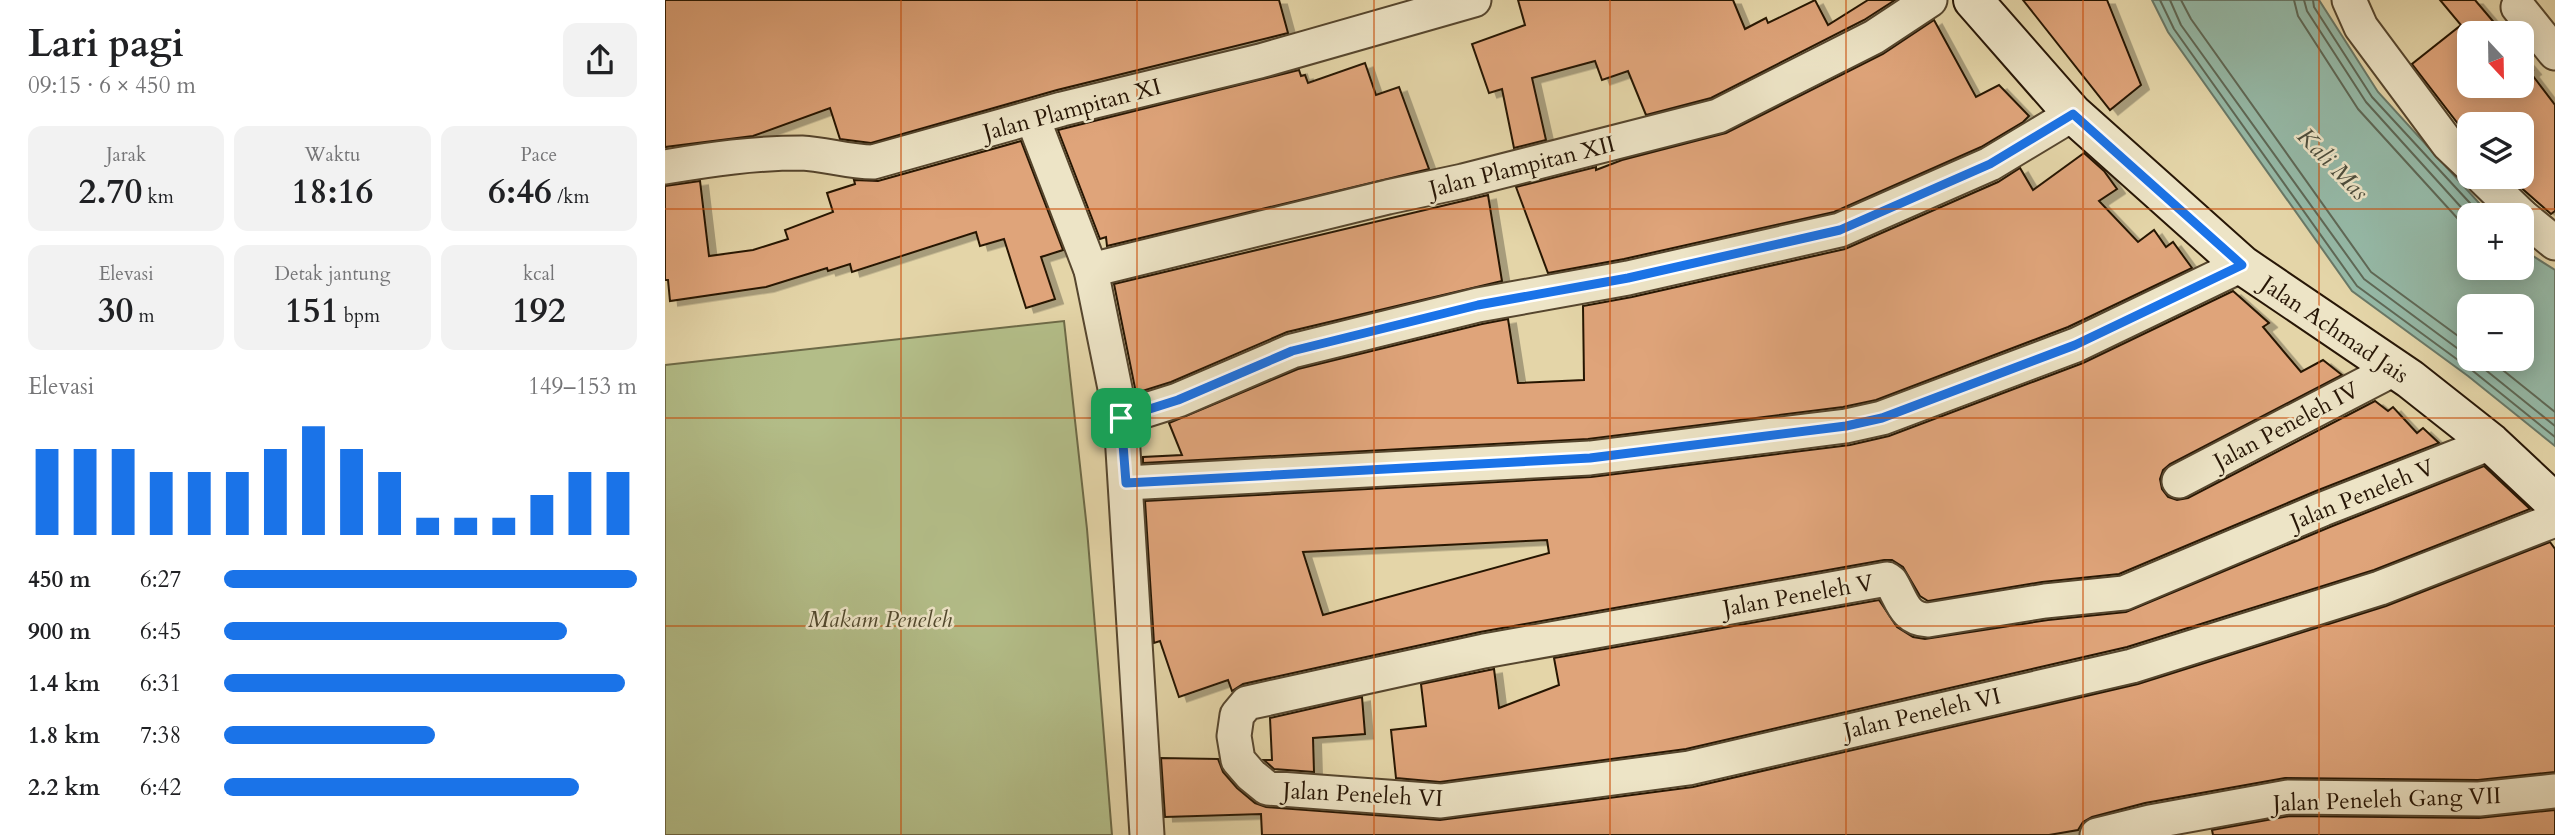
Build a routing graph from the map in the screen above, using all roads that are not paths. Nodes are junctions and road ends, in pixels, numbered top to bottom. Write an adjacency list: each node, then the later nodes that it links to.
1 (1474, 0): 8 (street, Jalan Plampitan XI)
2 (1930, 0): 16 (street, Jalan Plampitan XII)
3 (1973, 0): 7 (street, Jalan Achmad Jais)
4 (2349, 0): 9 (street)
5 (2518, 7): 6 (street)
6 (2555, 53)
7 (2073, 114): 15 (street, Jalan Achmad Jais); 18 (street)
8 (1033, 119): 10 (street, Jalan Plampitan XI); 16 (street)
9 (2457, 153)
10 (665, 167)
11 (2494, 189): 12 (street)
12 (2508, 203)
13 (2534, 226): 14 (street)
14 (2555, 243)
15 (2242, 265): 17 (street, Jalan Achmad Jais); 21 (street)
16 (1091, 270): 18 (street)
17 (2394, 369): 19 (street, Jalan Achmad Jais); 20 (street, Jalan Peneleh IV)
18 (1121, 418): 21 (street)
19 (2491, 443): 22 (street, Jalan Achmad Jais); 24 (street, Jalan Peneleh V)
20 (2179, 481)
21 (1126, 483): 26 (street)
22 (2555, 503)
23 (2555, 520): 24 (street, Jalan Peneleh VI)
24 (1267, 788)
25 (2555, 791): 27 (street, Jalan Peneleh Gang VII)
26 (1147, 835)
27 (2097, 835)

